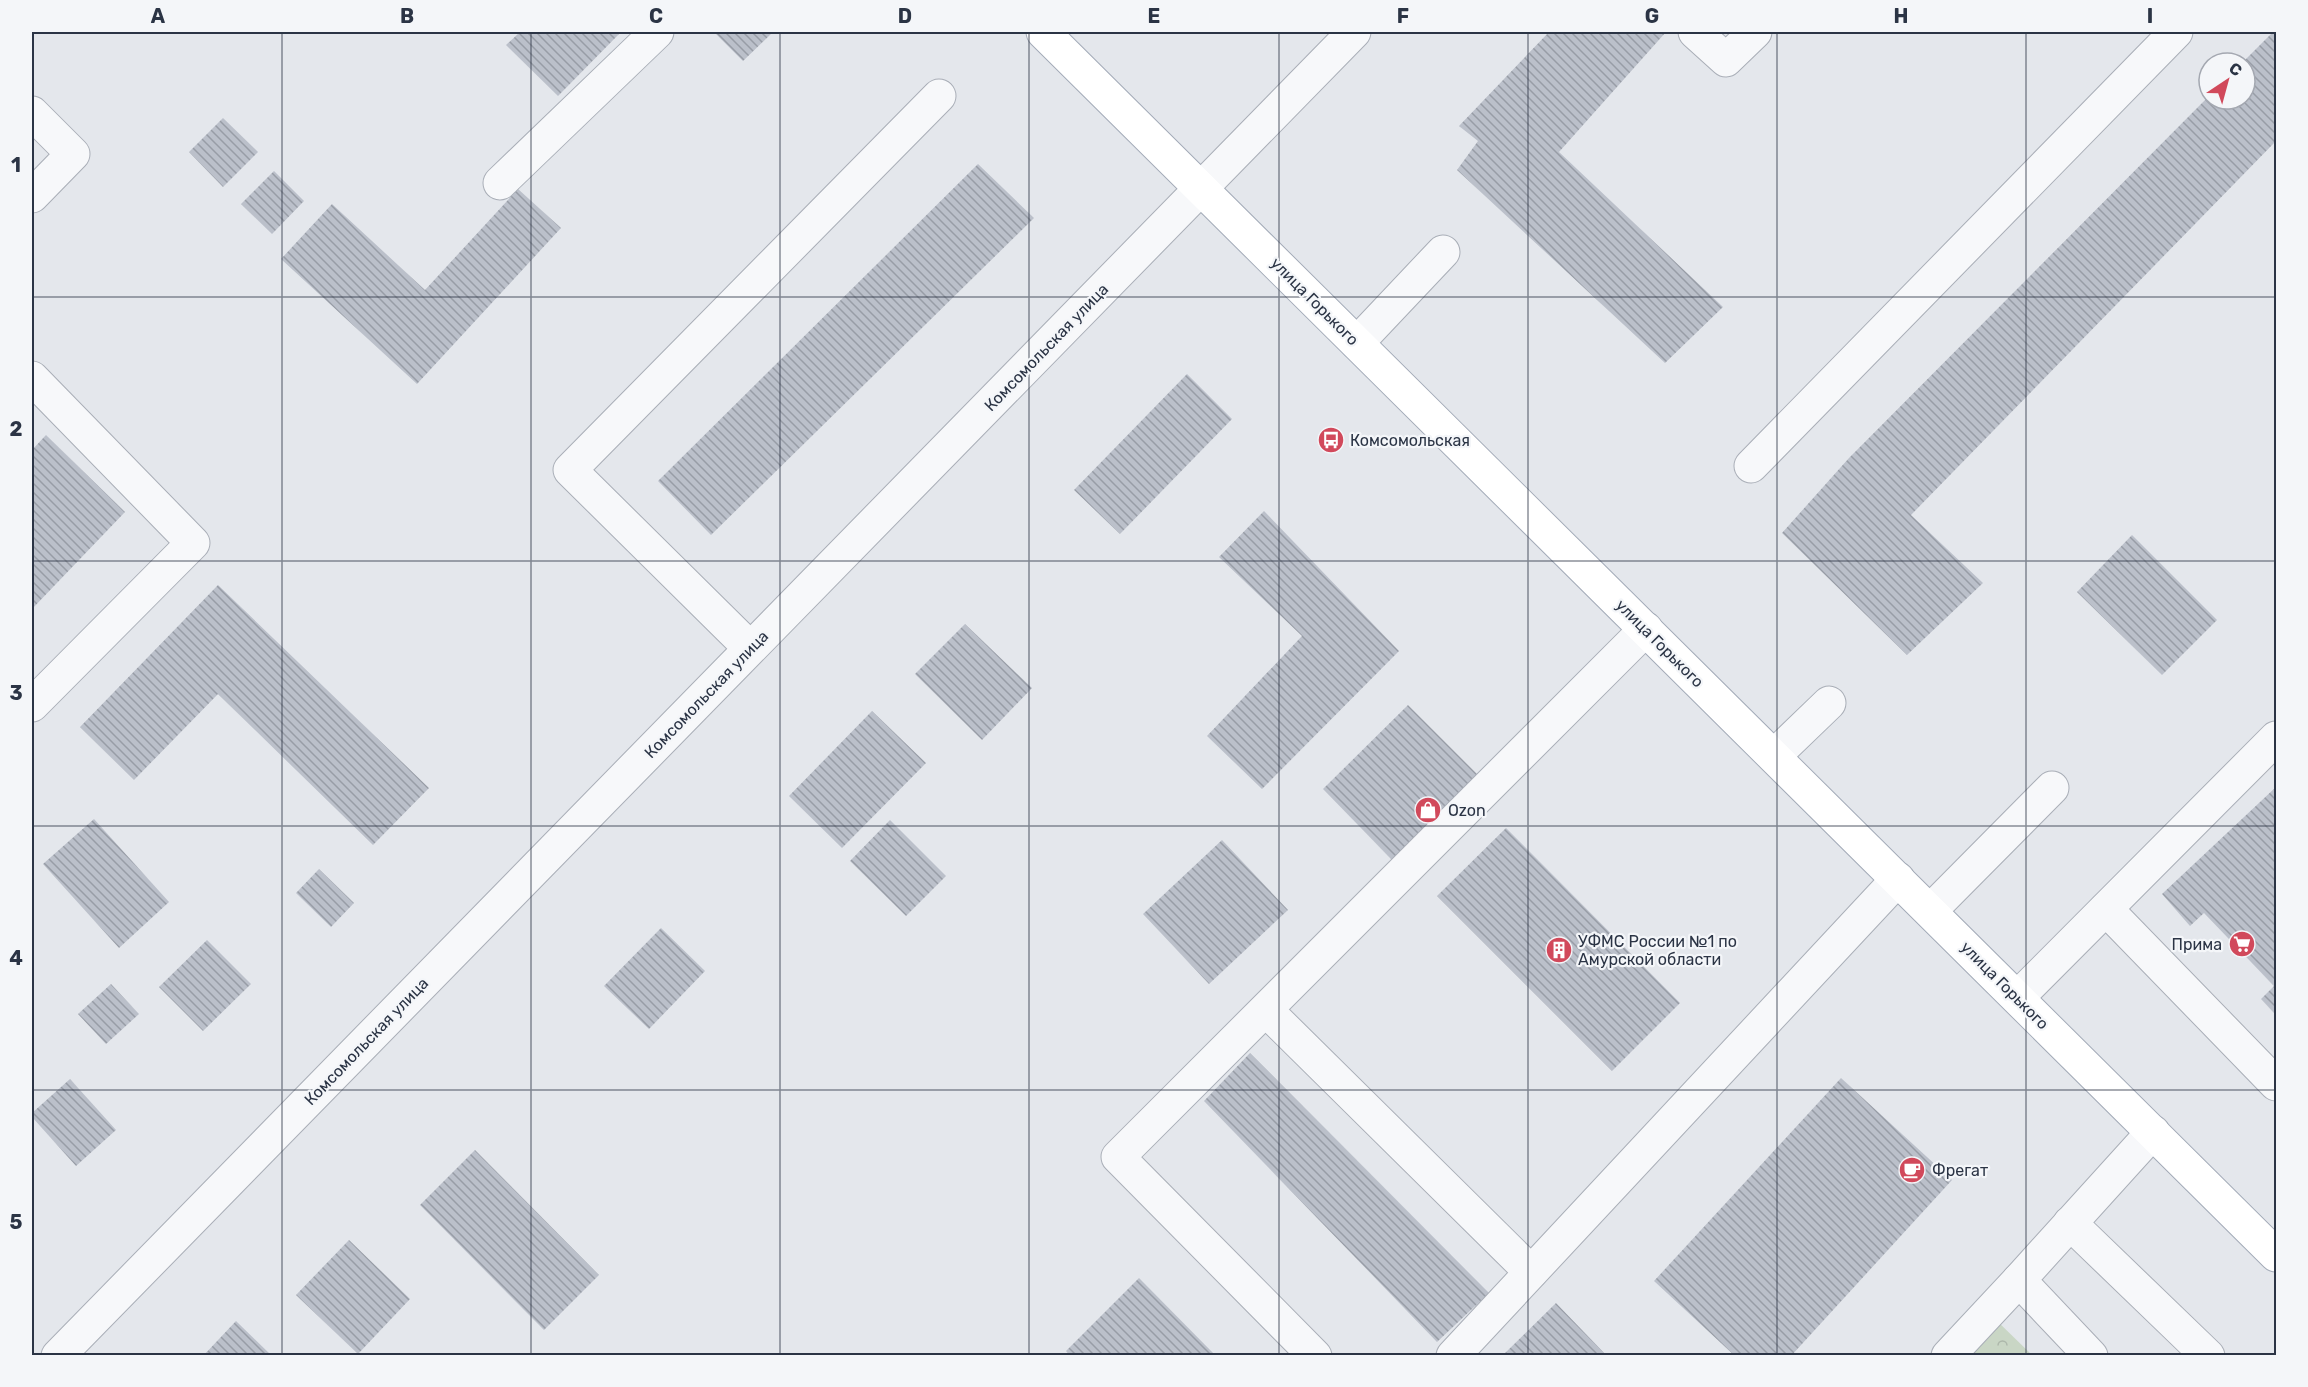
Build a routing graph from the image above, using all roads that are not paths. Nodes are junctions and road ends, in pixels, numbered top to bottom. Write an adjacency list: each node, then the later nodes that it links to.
1 (657, 32): 9 (street)
2 (1043, 32): 10 (main road, улица Горького)
3 (1354, 32): 10 (street, Комсомольская улица)
4 (1695, 32): 5 (street)
5 (1755, 32)
6 (2176, 32): 15 (street)
7 (939, 96): 17 (street)
8 (32, 113): 11 (street)
9 (500, 183)
10 (1202, 188): 13 (main road, улица Горького); 17 (street, Комсомольская улица)
11 (32, 196)
12 (1443, 252): 13 (street)
13 (1357, 343): 16 (main road, улица Горького)
14 (32, 378): 19 (street)
15 (1751, 466)
16 (1647, 629): 21 (main road, улица Горького); 27 (street)
17 (750, 648): 34 (street, Комсомольская улица)
18 (1829, 703): 21 (street)
19 (32, 705)
20 (2271, 754): 24 (street)
21 (1774, 756): 23 (main road, улица Горького)
22 (2052, 788): 25 (street)
23 (1898, 879): 25 (main road, улица Горького); 32 (street)
24 (2106, 909): 26 (street); 28 (street)
25 (1930, 911): 26 (main road, улица Горького)
26 (2018, 998): 29 (main road, улица Горького)
27 (1266, 1010): 32 (street); 35 (street)
28 (2277, 1084)
29 (2153, 1132): 30 (street); 31 (main road, улица Горького)
30 (2070, 1222): 33 (street); 39 (street)
31 (2277, 1255)
32 (1531, 1272): 36 (street)
33 (2019, 1280): 37 (street); 38 (street)
34 (58, 1356)
35 (1315, 1356)
36 (1453, 1356)
37 (1948, 1356)
38 (2091, 1356)
39 (2208, 1356)

